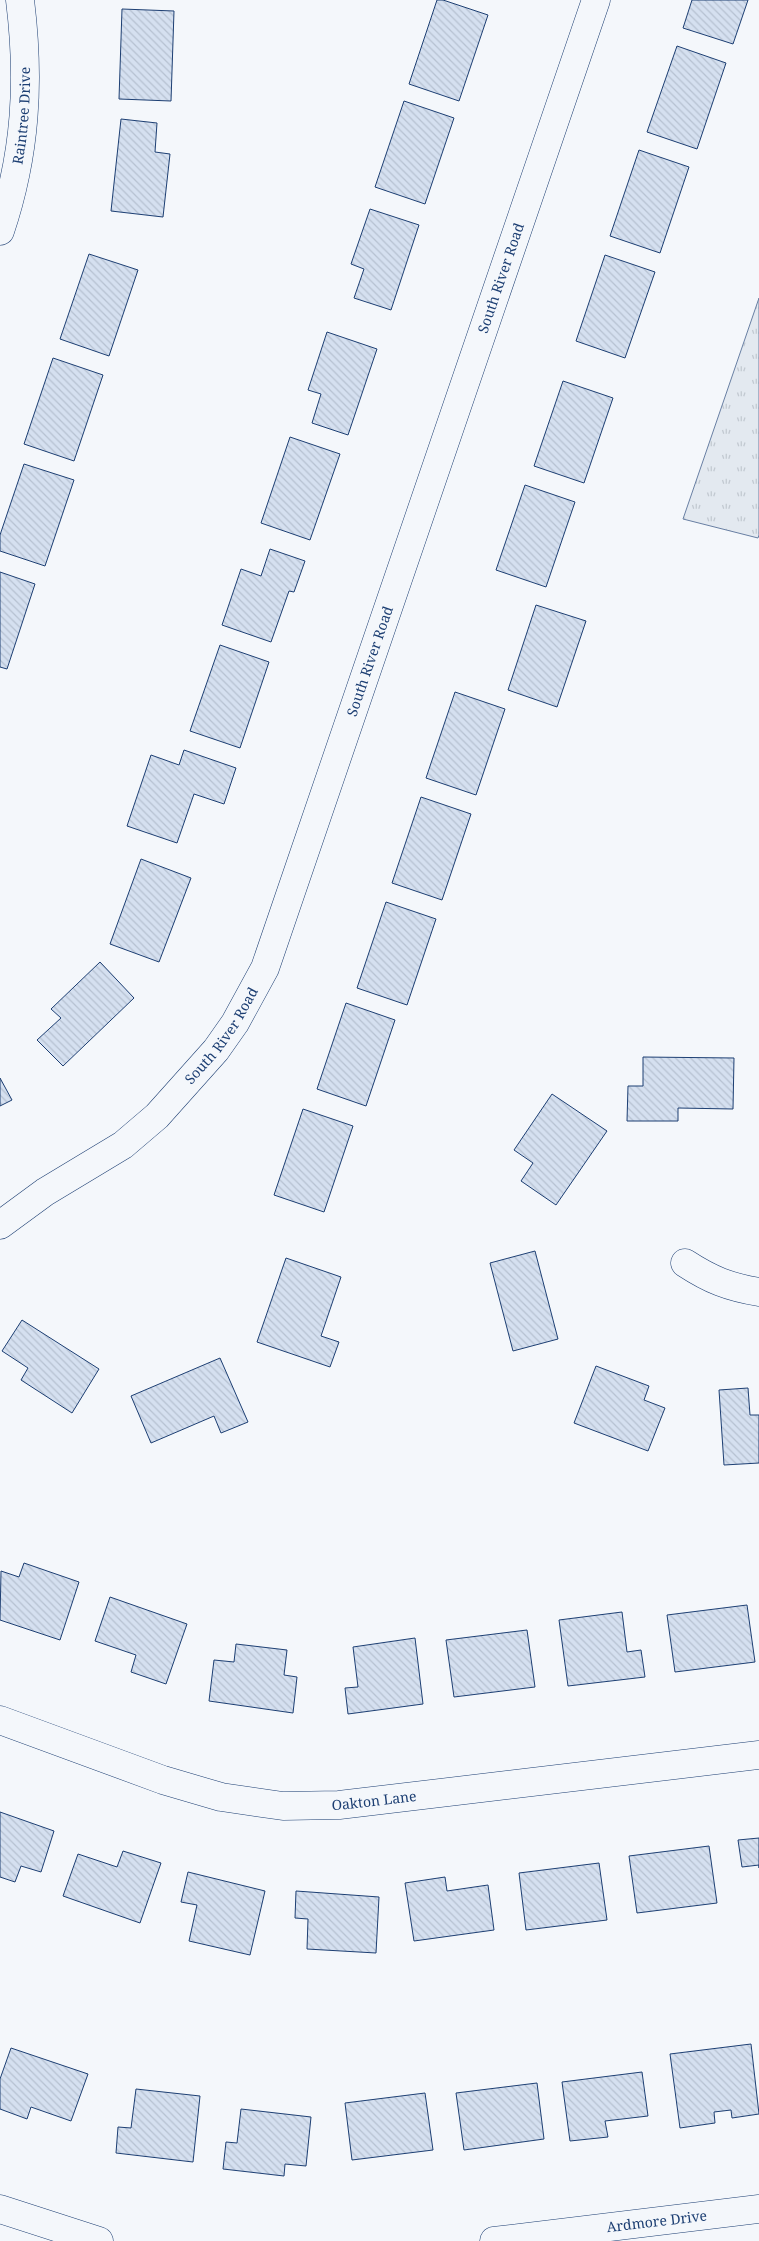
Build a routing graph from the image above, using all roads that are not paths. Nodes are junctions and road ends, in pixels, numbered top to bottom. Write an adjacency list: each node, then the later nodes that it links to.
1 (20, 0): 3 (street, Raintree Drive)
2 (596, 0): 4 (street, South River Road)
3 (0, 231)
4 (0, 1225)
5 (685, 1263): 6 (street)
6 (759, 1292)
7 (0, 1720): 8 (street, Oakton Lane)
8 (759, 1755)
9 (0, 2208): 11 (street)
10 (759, 2208): 12 (street, Ardmore Drive)
11 (98, 2241)
12 (494, 2241)

